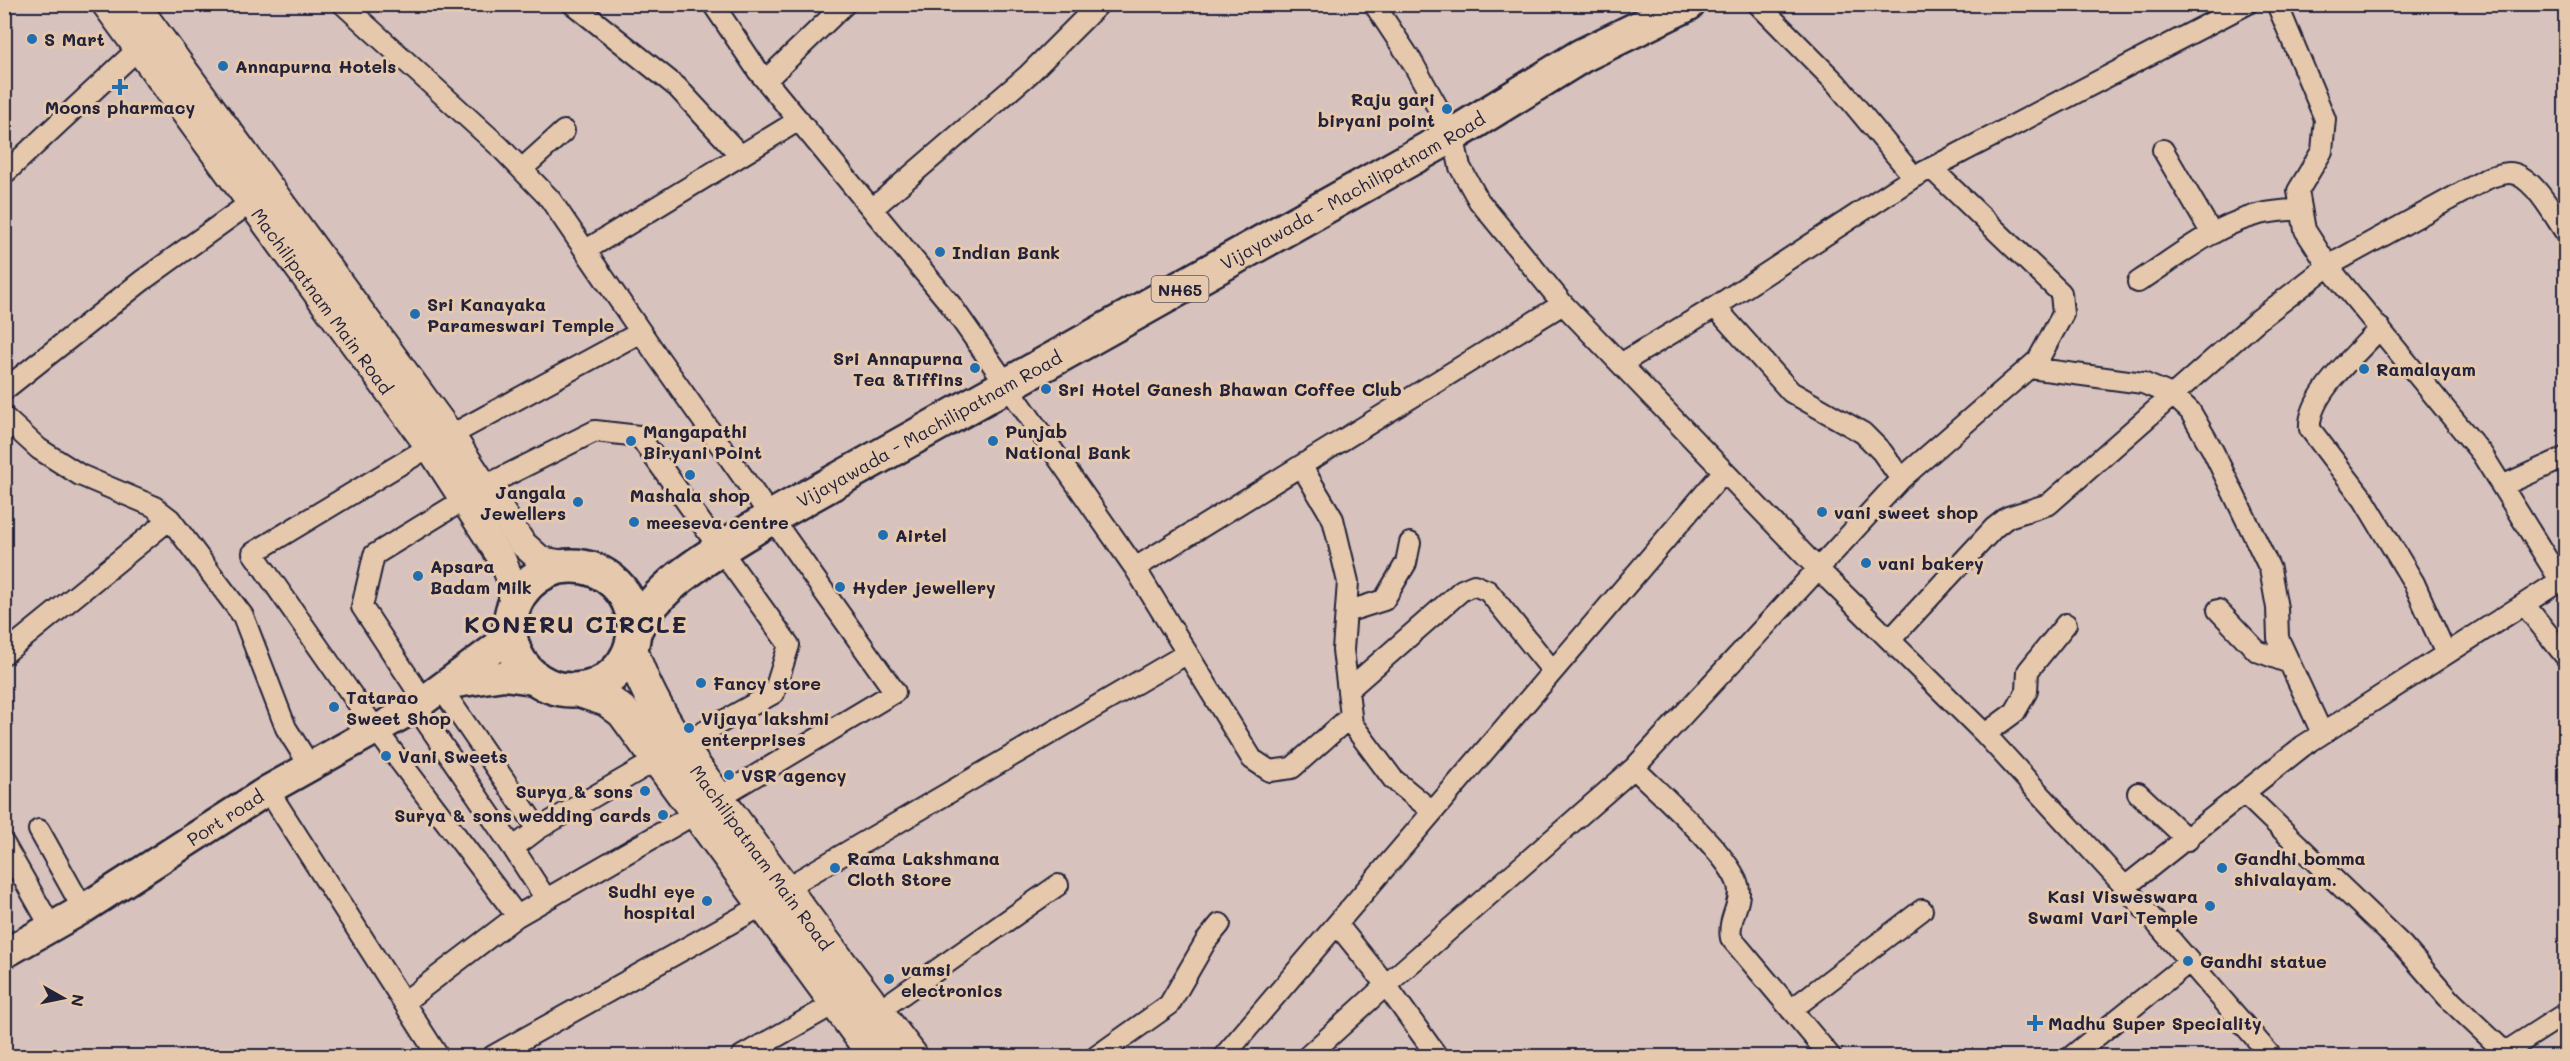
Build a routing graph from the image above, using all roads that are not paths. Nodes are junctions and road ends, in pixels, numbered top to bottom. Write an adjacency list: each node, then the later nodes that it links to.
1 (105, 4): 13 (street, Machilipatnam Main Road)
2 (343, 4): 21 (street)
3 (573, 4): 20 (street)
4 (713, 4): 15 (street)
5 (845, 4): 15 (street)
6 (1099, 4): 25 (street)
7 (1374, 4): 18 (street)
8 (1688, 4): 18 (highway, Vijayawada - Machilipatnam Road / NH65)
9 (1758, 4): 22 (street)
10 (2247, 4): 22 (street)
11 (2277, 4): 26 (street)
12 (136, 5): 13 (street); 42 (street, Machilipatnam Main Road)
13 (120, 25): 14 (street, Machilipatnam Main Road)
14 (138, 50): 23 (street); 24 (street, Machilipatnam Main Road)
15 (766, 80): 16 (street)
16 (799, 120): 20 (street); 25 (street)
17 (564, 131): 21 (street)
18 (1453, 135): 32 (street); 38 (highway, Vijayawada - Machilipatnam Road / NH65)
19 (2163, 150): 28 (street)
20 (740, 155): 29 (street)
21 (522, 169): 29 (street)
22 (1923, 172): 33 (street); 37 (street)
23 (4, 174)
24 (250, 203): 39 (street); 43 (street, Machilipatnam Main Road)
25 (872, 209): 38 (street)
26 (2299, 209): 28 (street); 30 (street)
27 (2565, 233): 30 (street)
28 (2212, 234): 31 (street)
29 (586, 250): 35 (street)
30 (2328, 266): 34 (street); 40 (street)
31 (2138, 282)
32 (1563, 304): 36 (street); 45 (street)
33 (1715, 307): 36 (street); 47 (street)
34 (2380, 328): 48 (street); 68 (street)
35 (641, 332): 42 (street); 51 (street)
36 (1622, 363): 46 (street)
37 (2030, 368): 40 (street); 47 (street)
38 (1008, 385): 51 (highway, Vijayawada - Machilipatnam Road / NH65); 56 (street)
39 (4, 390)
40 (2174, 396): 67 (street); 72 (street)
41 (4, 417): 52 (street)
42 (451, 435): 43 (street); 49 (street, Machilipatnam Main Road)
43 (429, 447): 50 (street, Machilipatnam Main Road); 79 (street)
44 (2564, 458): 48 (street)
45 (1302, 467): 56 (street); 63 (street)
46 (1724, 471): 57 (street); 73 (street)
47 (1901, 479): 57 (street)
48 (2504, 485): 58 (street)
49 (485, 486): 54 (street); 55 (street, Machilipatnam Main Road)
50 (462, 501): 64 (street, Machilipatnam Main Road); 77 (street)
51 (770, 518): 54 (highway, Vijayawada - Machilipatnam Road / NH65); 88 (street)
52 (170, 519): 69 (street); 83 (street)
53 (1410, 543): 63 (street)
54 (720, 550): 59 (highway, Vijayawada - Machilipatnam Road / NH65); 82 (street)
55 (570, 565): 60 (highway); 64 (highway)
56 (1135, 568): 70 (street)
57 (1818, 569): 67 (street); 84 (street)
58 (2563, 579): 61 (street)
59 (677, 581): 60 (highway, Vijayawada - Machilipatnam Road / NH65); 66 (highway, Vijayawada - Machilipatnam Road / NH65)
60 (619, 587): 66 (highway)
61 (2524, 604): 68 (street); 71 (street)
62 (2218, 610): 72 (street)
63 (1346, 612): 76 (street)
64 (512, 619): 74 (highway); 77 (main road, Port road)
65 (2066, 624): 81 (street)
66 (633, 639): 75 (highway, NH65); 82 (main road, Machilipatnam Main Road)
67 (1890, 640): 81 (street)
68 (2445, 652): 80 (street)
69 (4, 654)
70 (1186, 654): 78 (street); 97 (street)
71 (2565, 657)
72 (2287, 662): 80 (street)
73 (1552, 670): 76 (street); 89 (street)
74 (540, 681): 75 (highway); 77 (main road, Port road)
75 (577, 690): 82 (main road, Machilipatnam Main Road)
76 (1348, 690): 78 (street)
77 (431, 695): 79 (main road, Port road); 90 (street); 94 (street)
78 (1351, 716): 89 (street)
79 (377, 731): 83 (main road, Port road); 101 (street)
80 (2322, 733): 87 (street)
81 (1985, 734): 96 (street)
82 (669, 752): 88 (main road, Machilipatnam Main Road); 90 (street)
83 (310, 766): 85 (main road, Port road)
84 (1634, 768): 107 (street); 110 (street)
85 (268, 790): 99 (main road, Port road); 108 (street)
86 (2138, 793): 92 (street)
87 (2245, 794): 92 (street); 114 (street)
88 (707, 806): 97 (main road, Machilipatnam Main Road); 98 (street)
89 (1432, 811): 103 (street)
90 (538, 829): 94 (street)
91 (39, 830): 99 (street)
92 (2188, 840): 96 (street)
93 (4, 844): 104 (street)
94 (513, 848): 98 (street)
95 (1058, 885): 111 (street)
96 (2125, 887): 106 (street)
97 (774, 897): 109 (main road, Machilipatnam Main Road); 111 (main road, Machilipatnam Main Road); 115 (street)
98 (546, 899): 101 (street)
99 (83, 909): 104 (main road, Port road)
100 (1922, 910): 110 (street)
101 (517, 916): 108 (street)
102 (1220, 924): 119 (street)
103 (1337, 924): 107 (street); 120 (street)
104 (51, 927): 105 (main road, Port road)
105 (4, 954)
106 (2189, 962): 124 (street); 125 (street)
107 (1386, 984): 121 (street); 122 (street)
108 (404, 1002): 113 (street)
109 (836, 1003): 116 (street); 117 (main road, Machilipatnam Main Road)
110 (1791, 1010): 123 (street)
111 (877, 1012): 118 (main road, Machilipatnam Main Road)
112 (2565, 1013): 114 (street)
113 (429, 1053)
114 (2505, 1055)
115 (493, 1056)
116 (742, 1056)
117 (875, 1056)
118 (911, 1056)
119 (1097, 1056)
120 (1224, 1056)
121 (1308, 1056)
122 (1437, 1056)
123 (1830, 1056)
124 (2072, 1056)
125 (2271, 1056)

